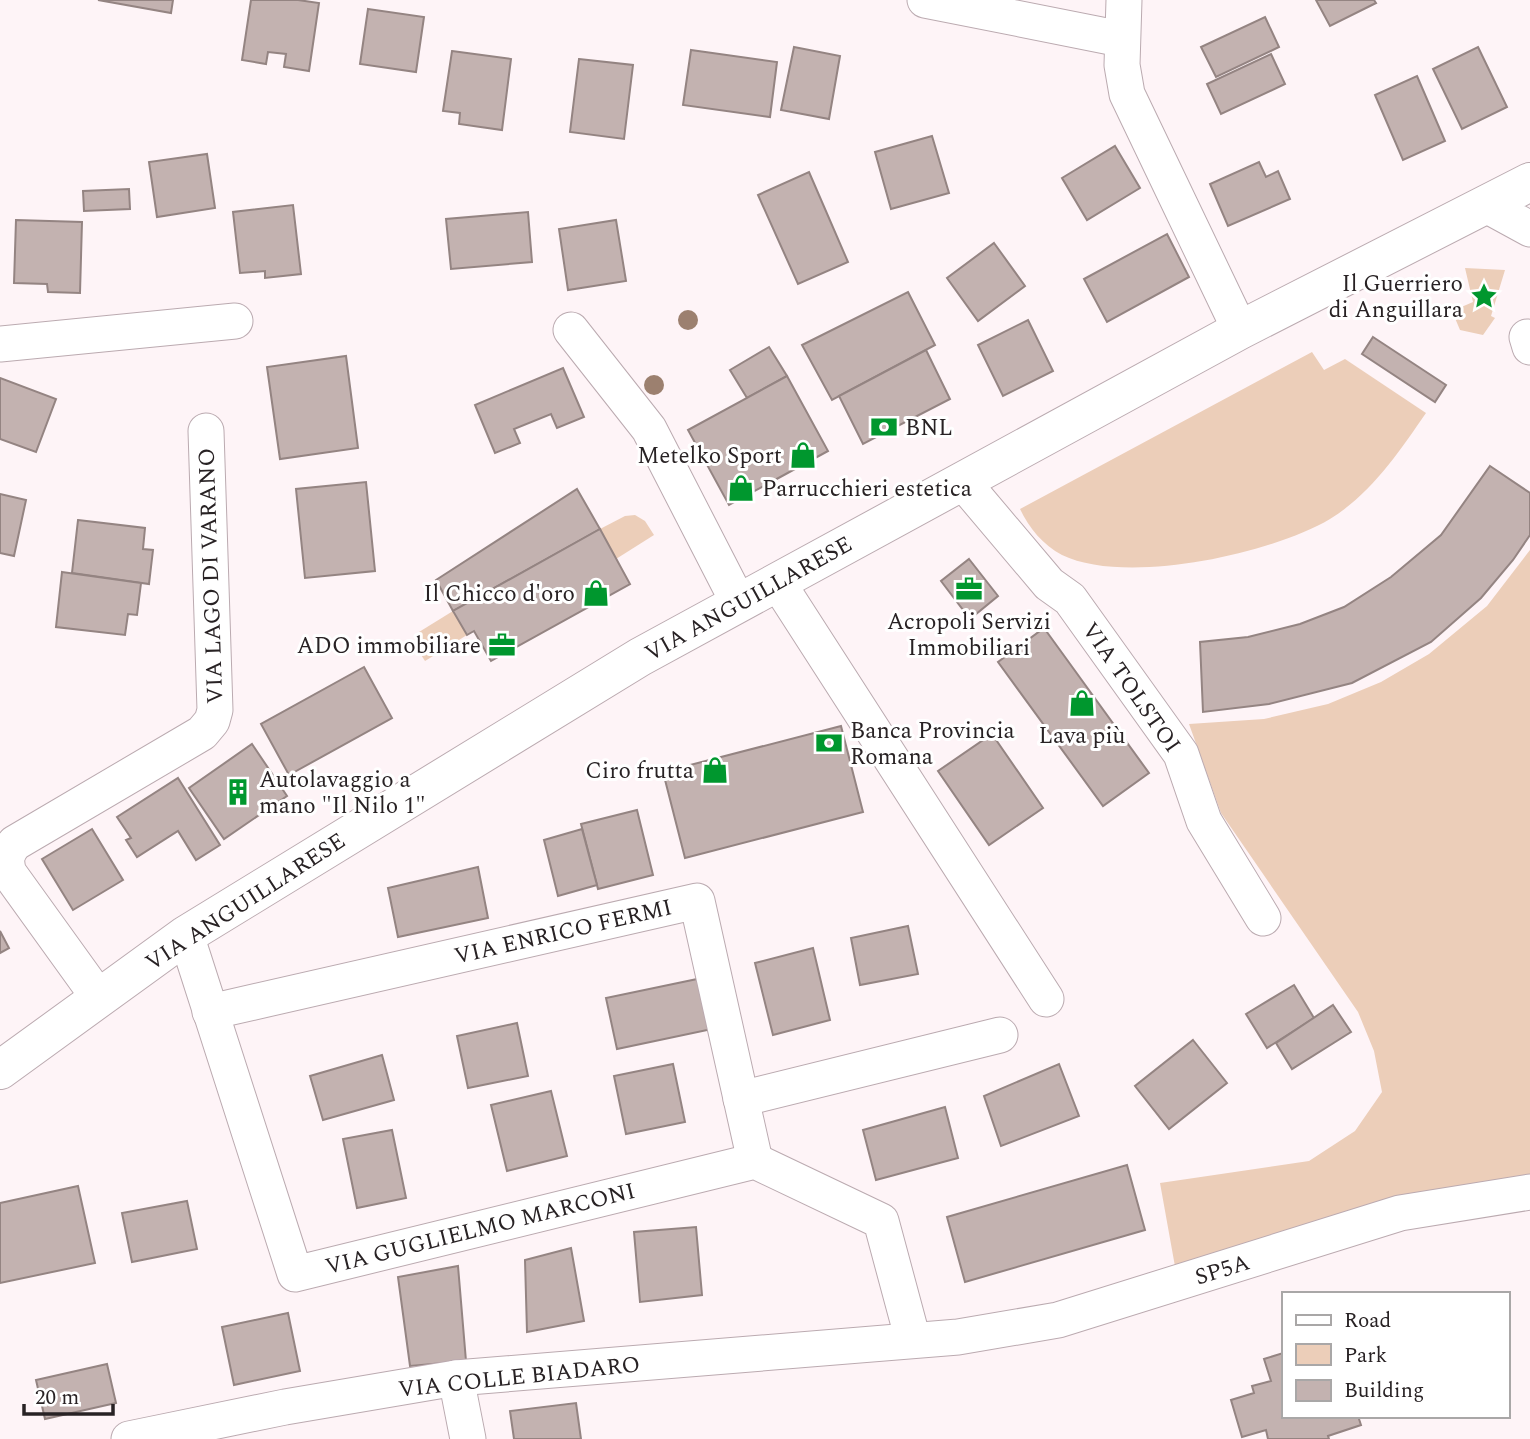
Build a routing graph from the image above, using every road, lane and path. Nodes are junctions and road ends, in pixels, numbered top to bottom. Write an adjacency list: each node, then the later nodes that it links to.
1 (925, 0): 3 (street)
2 (1124, 0): 3 (street)
3 (1121, 39): 9 (street)
4 (1530, 182): 5 (main road, VIA ANGUILLARESE)
5 (1486, 205): 6 (street); 9 (main road, VIA ANGUILLARESE)
6 (1530, 229)
7 (235, 321): 10 (street)
8 (570, 330): 14 (street)
9 (1240, 330): 12 (main road, VIA ANGUILLARESE)
10 (0, 344)
11 (206, 431): 17 (street, VIA LAGO DI VARANO)
12 (962, 481): 13 (main road, VIA ANGUILLARESE); 15 (street, VIA TOLSTOI)
13 (778, 583): 14 (main road, VIA ANGUILLARESE); 18 (street)
14 (738, 602): 16 (main road, VIA ANGUILLARESE)
15 (1263, 918)
16 (186, 935): 17 (main road, VIA ANGUILLARESE); 19 (street, VIA GUGLIELMO MARCONI)
17 (99, 998): 21 (main road, VIA ANGUILLARESE)
18 (1046, 999)
19 (210, 1012): 22 (street, VIA ENRICO FERMI); 23 (street, VIA GUGLIELMO MARCONI)
20 (1000, 1035): 22 (street)
21 (0, 1070)
22 (741, 1098): 23 (street, VIA ENRICO FERMI)
23 (755, 1161): 25 (street)
24 (1530, 1192): 25 (street, SP5A)
25 (914, 1340): 26 (street, VIA COLLE BIADARO)
26 (456, 1378): 27 (street, VIA COLLE BIADARO); 28 (street)
27 (129, 1439)
28 (468, 1439)

